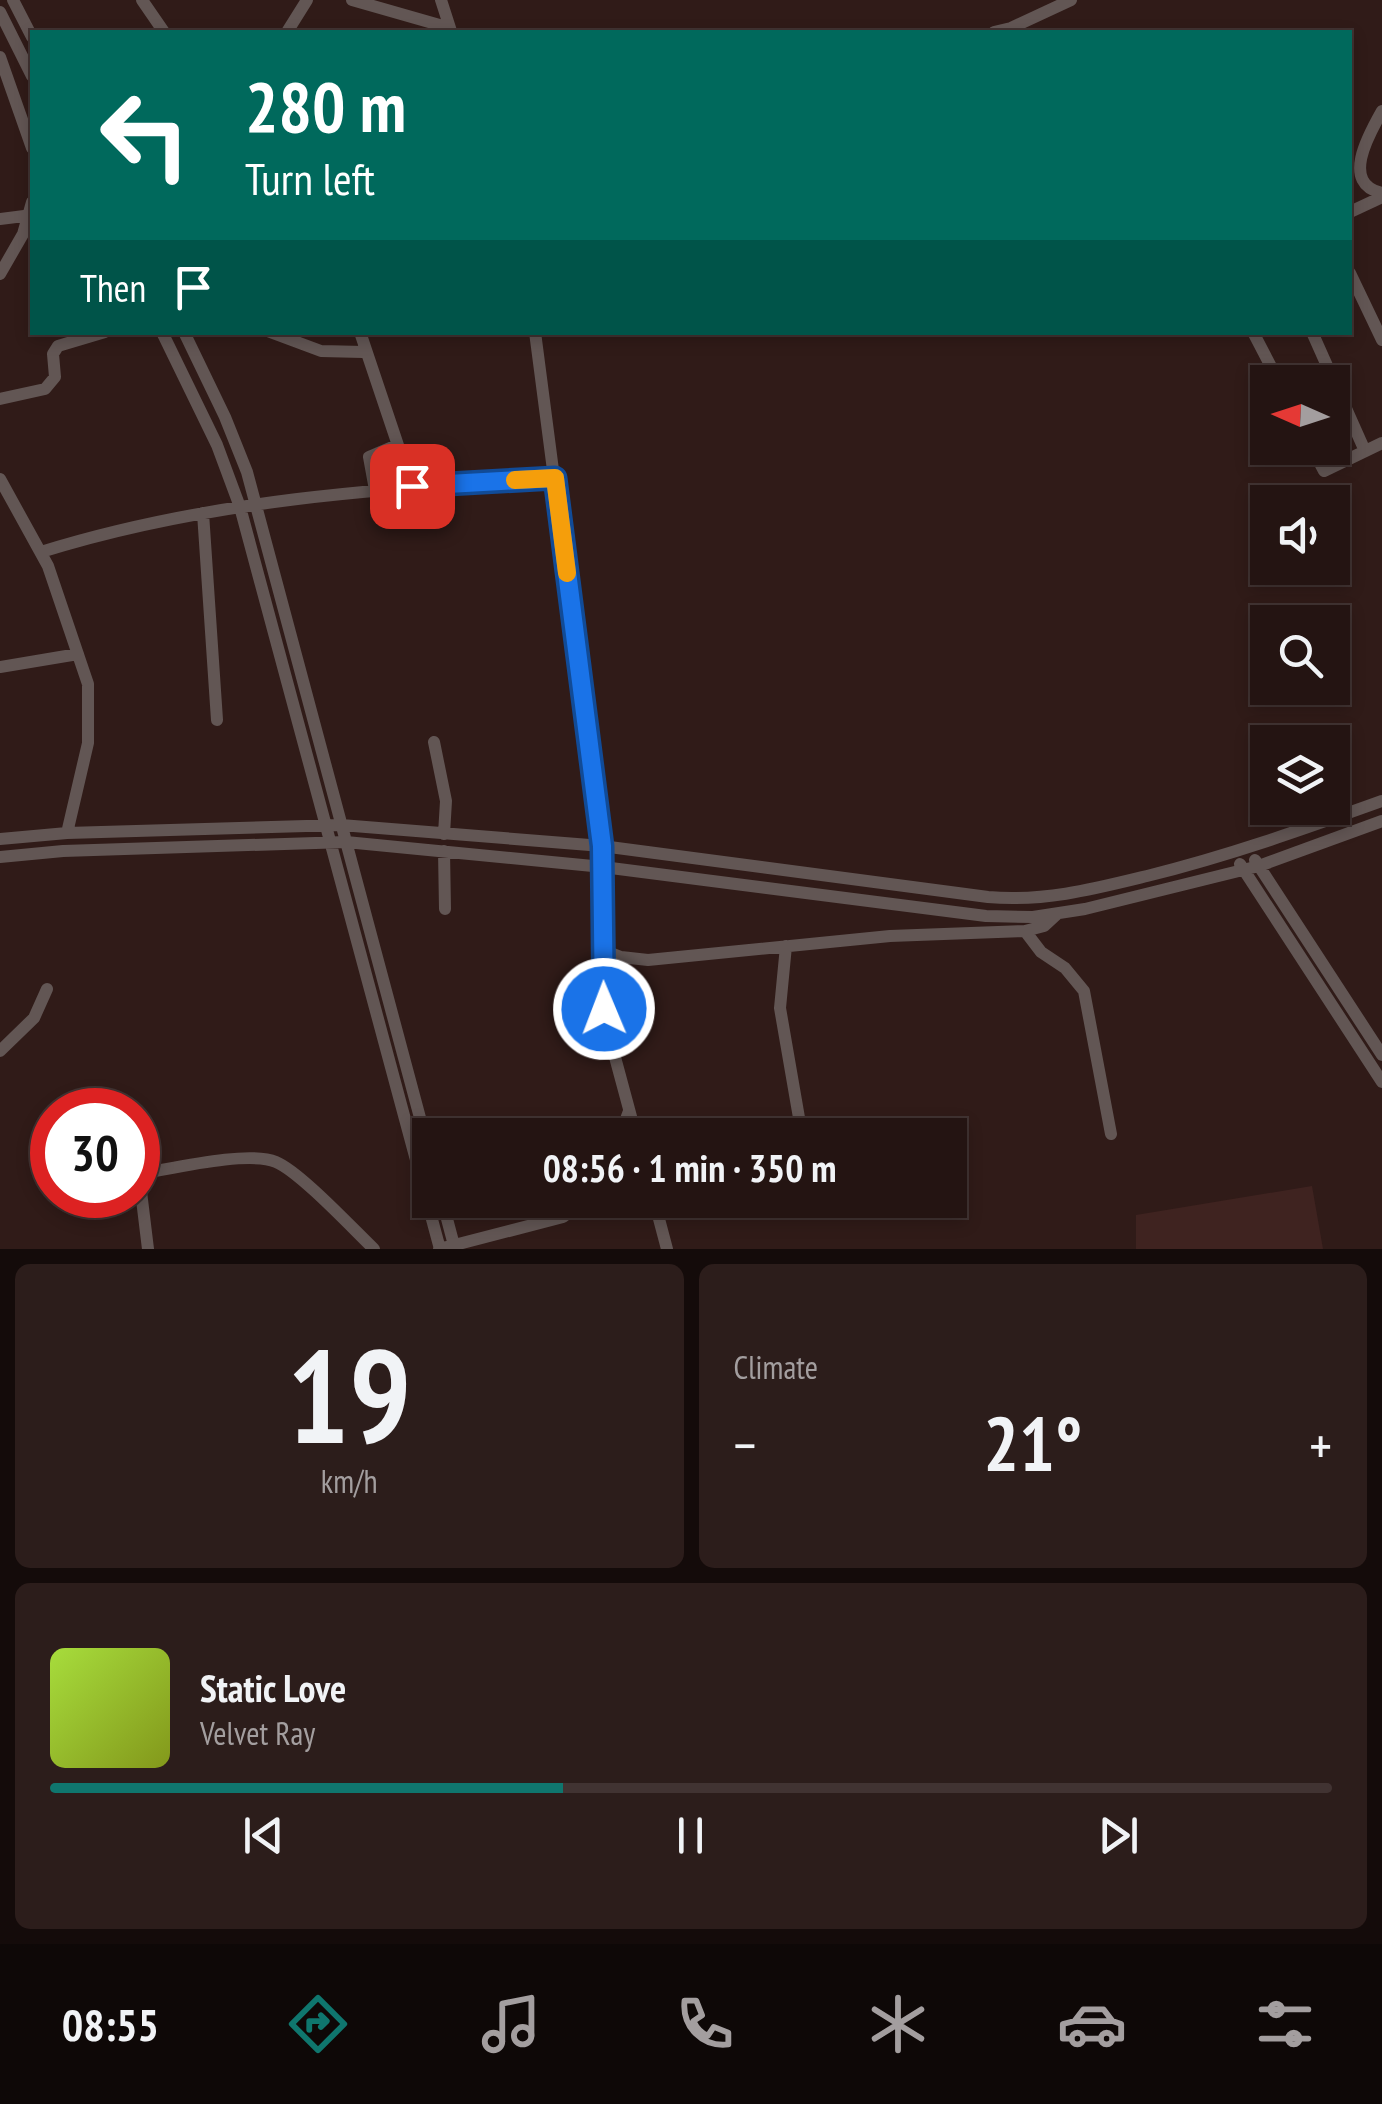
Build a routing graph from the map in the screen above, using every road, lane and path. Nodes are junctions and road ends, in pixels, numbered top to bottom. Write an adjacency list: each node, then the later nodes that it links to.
1 (11, 0): 7 (street); 12 (street)
2 (142, 0): 8 (street)
3 (306, 0): 9 (street)
4 (352, 0): 10 (street)
5 (441, 0): 10 (street)
6 (1071, 0): 11 (street)
7 (0, 12): 14 (street)
8 (163, 30)
9 (288, 30)
10 (451, 30)
11 (1002, 30)
12 (30, 33)
13 (0, 57): 16 (street)
14 (30, 72)
15 (1382, 111): 17 (street)
16 (30, 142)
17 (1382, 195): 19 (street)
18 (30, 211): 21 (street)
19 (1352, 211)
20 (30, 215): 22 (street)
21 (0, 219)
22 (0, 274)
23 (1352, 277): 32 (street)
24 (95, 335): 35 (street)
25 (163, 335): 45 (street)
26 (185, 335): 44 (street)
27 (278, 335): 33 (street)
28 (361, 335): 33 (street)
29 (535, 335): 40 (street)
30 (1256, 335): 34 (street)
31 (1313, 335): 38 (street)
32 (1382, 340)
33 (364, 352): 37 (street)
34 (1270, 365)
35 (0, 399)
36 (1382, 443): 38 (street)
37 (396, 445): 42 (street); 43 (street)
38 (1365, 451): 39 (street)
39 (1350, 458)
40 (555, 478): 42 (street); 61 (street)
41 (0, 480): 47 (street)
42 (412, 486): 43 (street)
43 (376, 490): 44 (street)
44 (257, 506): 45 (street); 55 (street)
45 (240, 507): 46 (street); 54 (street)
46 (203, 514): 47 (street); 50 (street)
47 (42, 552): 48 (street)
48 (78, 654): 49 (street); 56 (street)
49 (0, 667)
50 (218, 720)
51 (434, 742): 57 (street)
52 (1382, 800): 62 (street)
53 (1382, 821): 67 (street)
54 (326, 825): 55 (street); 56 (street); 59 (street)
55 (341, 825): 57 (street); 60 (street)
56 (67, 833): 58 (street)
57 (444, 834): 61 (street)
58 (0, 838)
59 (330, 841): 60 (street); 65 (street); 91 (street)
60 (346, 842): 63 (street); 79 (street)
61 (602, 846): 64 (street); 66 (street)
62 (1248, 850): 64 (street); 67 (street)
63 (444, 851): 66 (street); 69 (street)
64 (1233, 854): 68 (street)
65 (0, 857)
66 (603, 866): 70 (street); 73 (street)
67 (1259, 866): 68 (street); 76 (street)
68 (1244, 870): 70 (street); 77 (street)
69 (445, 909)
70 (1057, 914): 71 (street)
71 (1025, 931): 72 (street); 83 (street)
72 (786, 946): 73 (street); 82 (street)
73 (603, 950): 78 (street)
74 (46, 989): 75 (street)
75 (0, 1052)
76 (1382, 1055)
77 (1382, 1082)
78 (629, 1111): 80 (street); 81 (street)
79 (420, 1118)
80 (626, 1118)
81 (631, 1118)
82 (799, 1118)
83 (1111, 1134)
84 (160, 1171): 90 (street)
85 (142, 1218): 89 (street)
86 (443, 1218): 91 (street)
87 (559, 1218): 91 (street)
88 (659, 1218): 92 (street)
89 (145, 1248)
90 (374, 1249)
91 (446, 1249)
92 (667, 1249)

